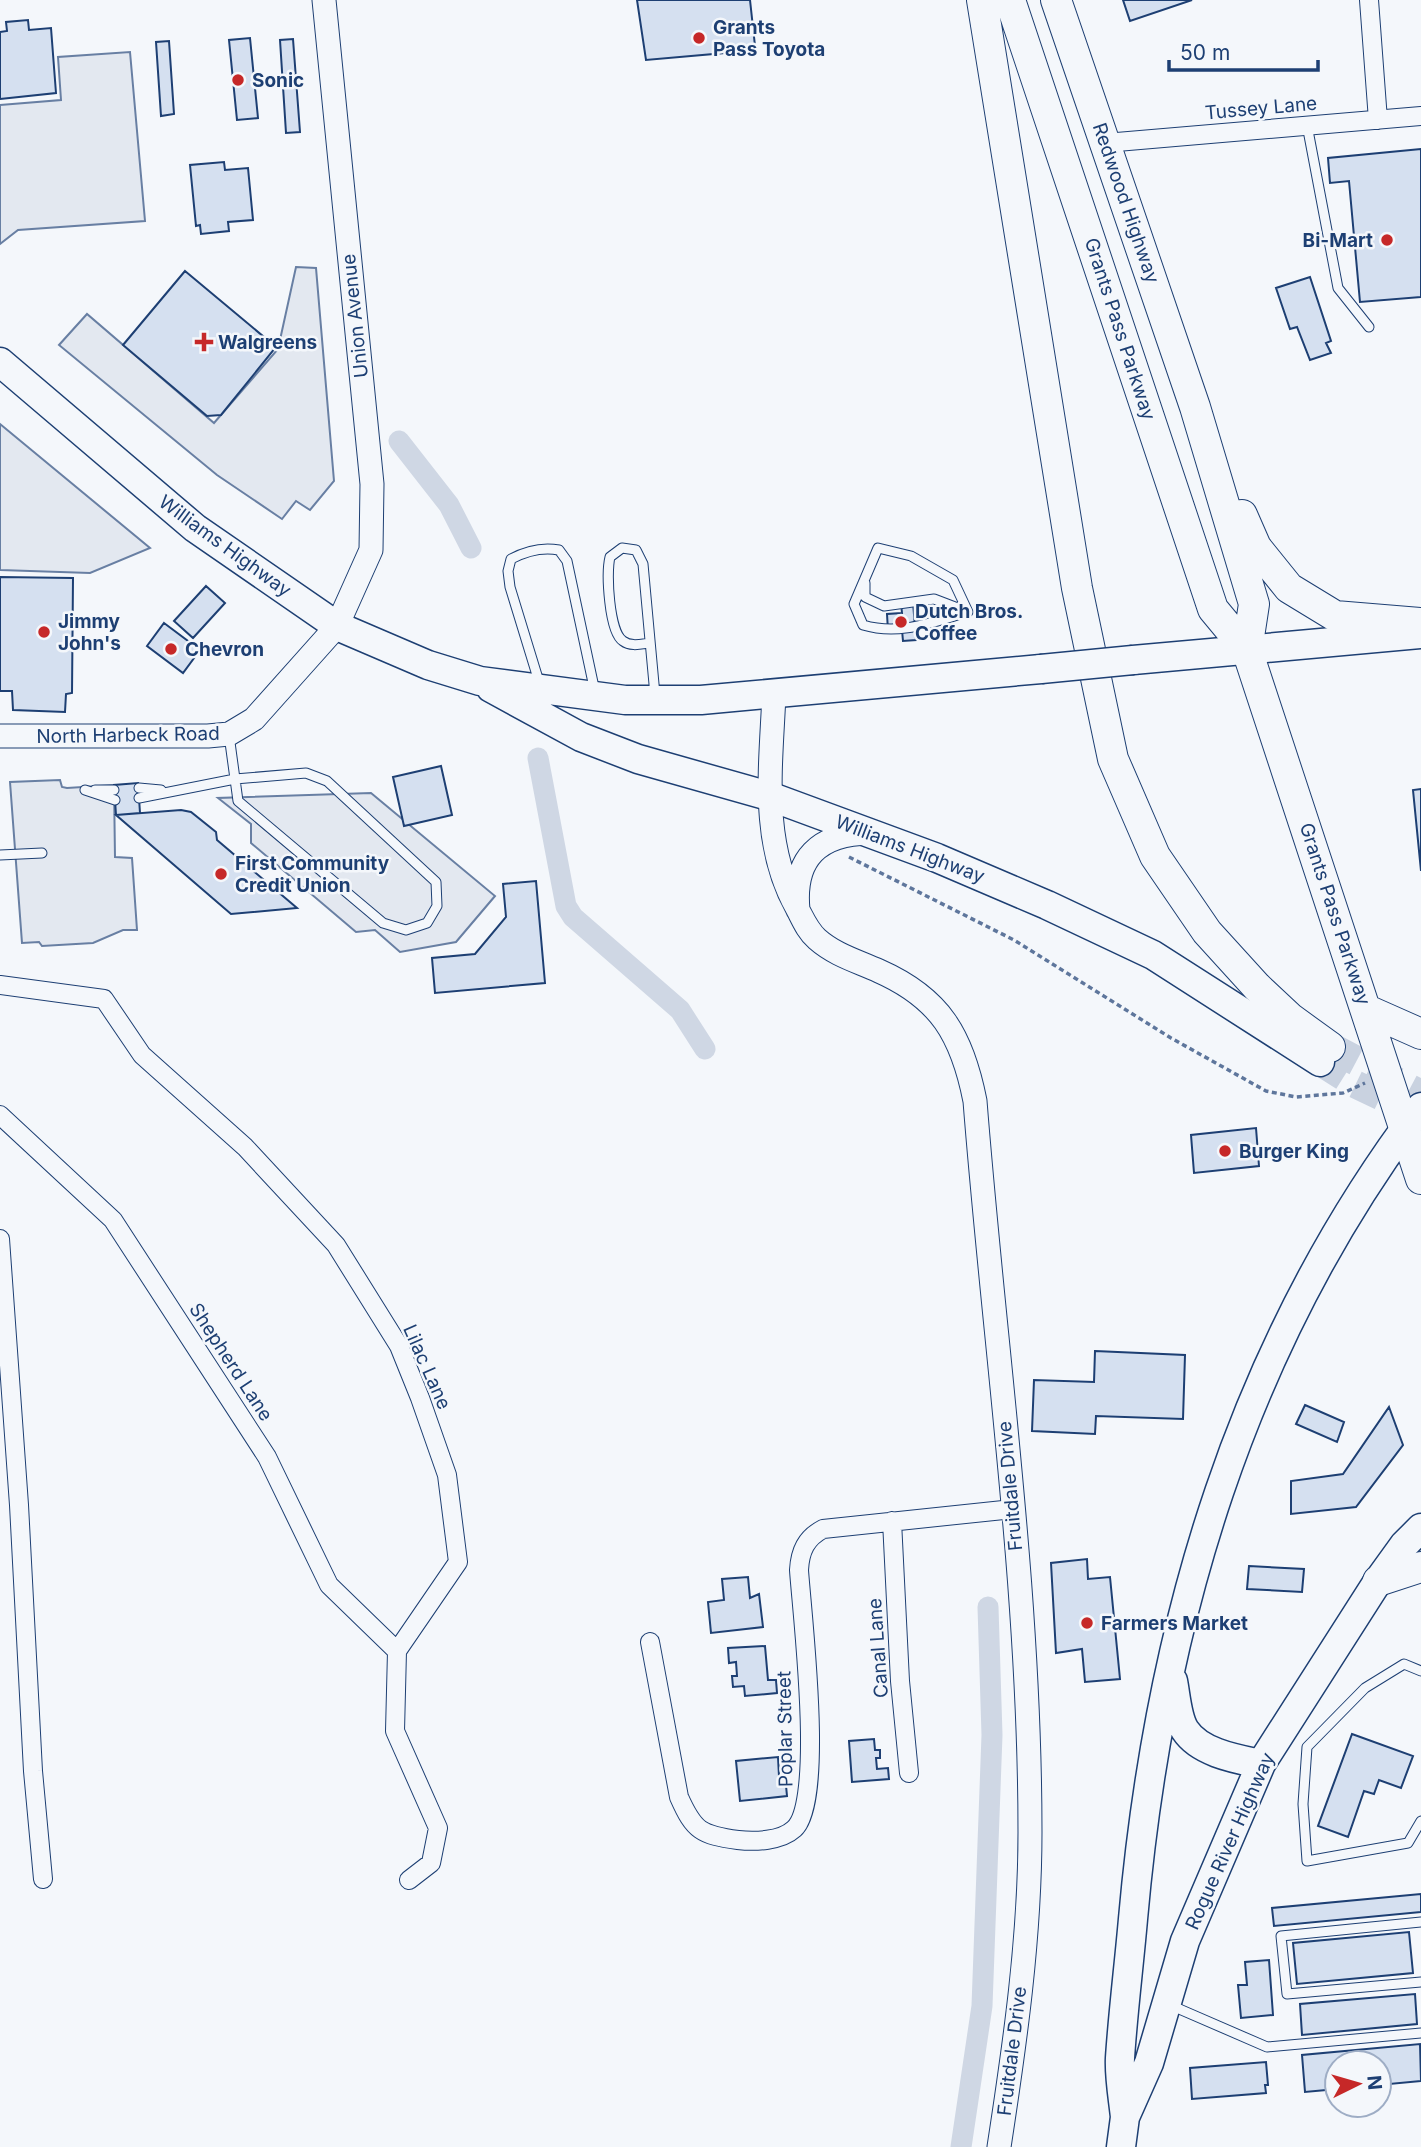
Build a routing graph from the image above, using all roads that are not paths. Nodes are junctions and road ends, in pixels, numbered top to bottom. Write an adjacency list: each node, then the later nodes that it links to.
1 (324, 0): 16 (street, Union Avenue)
2 (982, 0): 39 (highway)
3 (1010, 0): 19 (highway, Grants Pass Parkway)
4 (1056, 0): 9 (highway, Redwood Highway)
5 (1369, 0): 7 (street)
6 (1421, 116): 7 (street, Tussey Lane)
7 (1378, 120): 8 (street, Tussey Lane)
8 (1307, 125): 9 (street, Tussey Lane); 10 (lane)
9 (1105, 143): 12 (highway, Redwood Highway)
10 (1368, 327)
11 (0, 362): 16 (main road, Williams Highway)
12 (1195, 407): 15 (highway); 19 (highway, Grants Pass Parkway)
13 (865, 574): 14 (lane); 14 (lane); 14 (lane)
14 (968, 612)
15 (1421, 623)
16 (337, 626): 20 (main road, Williams Highway); 25 (street, North Harbeck Road)
17 (1421, 634): 19 (main road, Williams Highway)
18 (650, 643): 18 (lane); 24 (lane)
19 (1247, 650): 22 (main road, Williams Highway, bridge); 37 (highway, Grants Pass Parkway)
20 (480, 681): 21 (main road, Williams Highway); 31 (main road, Williams Highway)
21 (542, 691): 23 (main road, Williams Highway); 23 (lane)
22 (774, 694): 24 (main road, Williams Highway); 31 (street, Fruitdale Drive)
23 (596, 697): 24 (main road, Williams Highway)
24 (655, 700)
25 (229, 734): 26 (street, North Harbeck Road); 27 (lane)
26 (0, 736)
27 (235, 779): 27 (lane); 29 (lane)
28 (85, 790): 30 (lane)
29 (139, 793)
30 (115, 795)
31 (769, 796): 32 (main road, Williams Highway); 35 (street, Fruitdale Drive)
32 (871, 833): 35 (street); 39 (main road, Williams Highway)
33 (42, 853): 34 (lane)
34 (0, 855)
35 (798, 909): 44 (street, Fruitdale Drive)
36 (0, 985): 50 (street, Lilac Lane)
37 (1367, 1010): 38 (highway); 41 (highway, Grants Pass Parkway)
38 (1421, 1034)
39 (1325, 1054)
40 (0, 1115): 50 (street, Shepherd Lane)
41 (1413, 1118): 42 (highway, Grants Pass Parkway); 51 (main road)
42 (1421, 1179)
43 (0, 1239): 57 (street)
44 (1013, 1509): 45 (street, Poplar Street); 65 (street, Fruitdale Drive)
45 (892, 1521): 49 (street, Poplar Street); 55 (street, Canal Lane)
46 (1421, 1528): 48 (main road, Rogue River Highway)
47 (1421, 1567): 48 (highway)
48 (1378, 1581): 53 (main road, Rogue River Highway)
49 (650, 1642)
50 (397, 1651): 58 (street)
51 (1170, 1668): 54 (main road); 60 (main road)
52 (1421, 1671): 53 (lane)
53 (1294, 1740): 54 (main road, Rogue River Highway); 56 (lane)
54 (1261, 1764): 62 (main road, Rogue River Highway)
55 (909, 1773)
56 (1421, 1821)
57 (43, 1879)
58 (409, 1880)
59 (1421, 1922): 61 (lane)
60 (1131, 1950): 62 (main road); 64 (main road)
61 (1421, 1982)
62 (1166, 2003): 63 (lane); 64 (main road, Rogue River Highway)
63 (1421, 2033)
64 (1125, 2117): 66 (main road, Rogue River Highway)
65 (999, 2147)
66 (1121, 2147)

